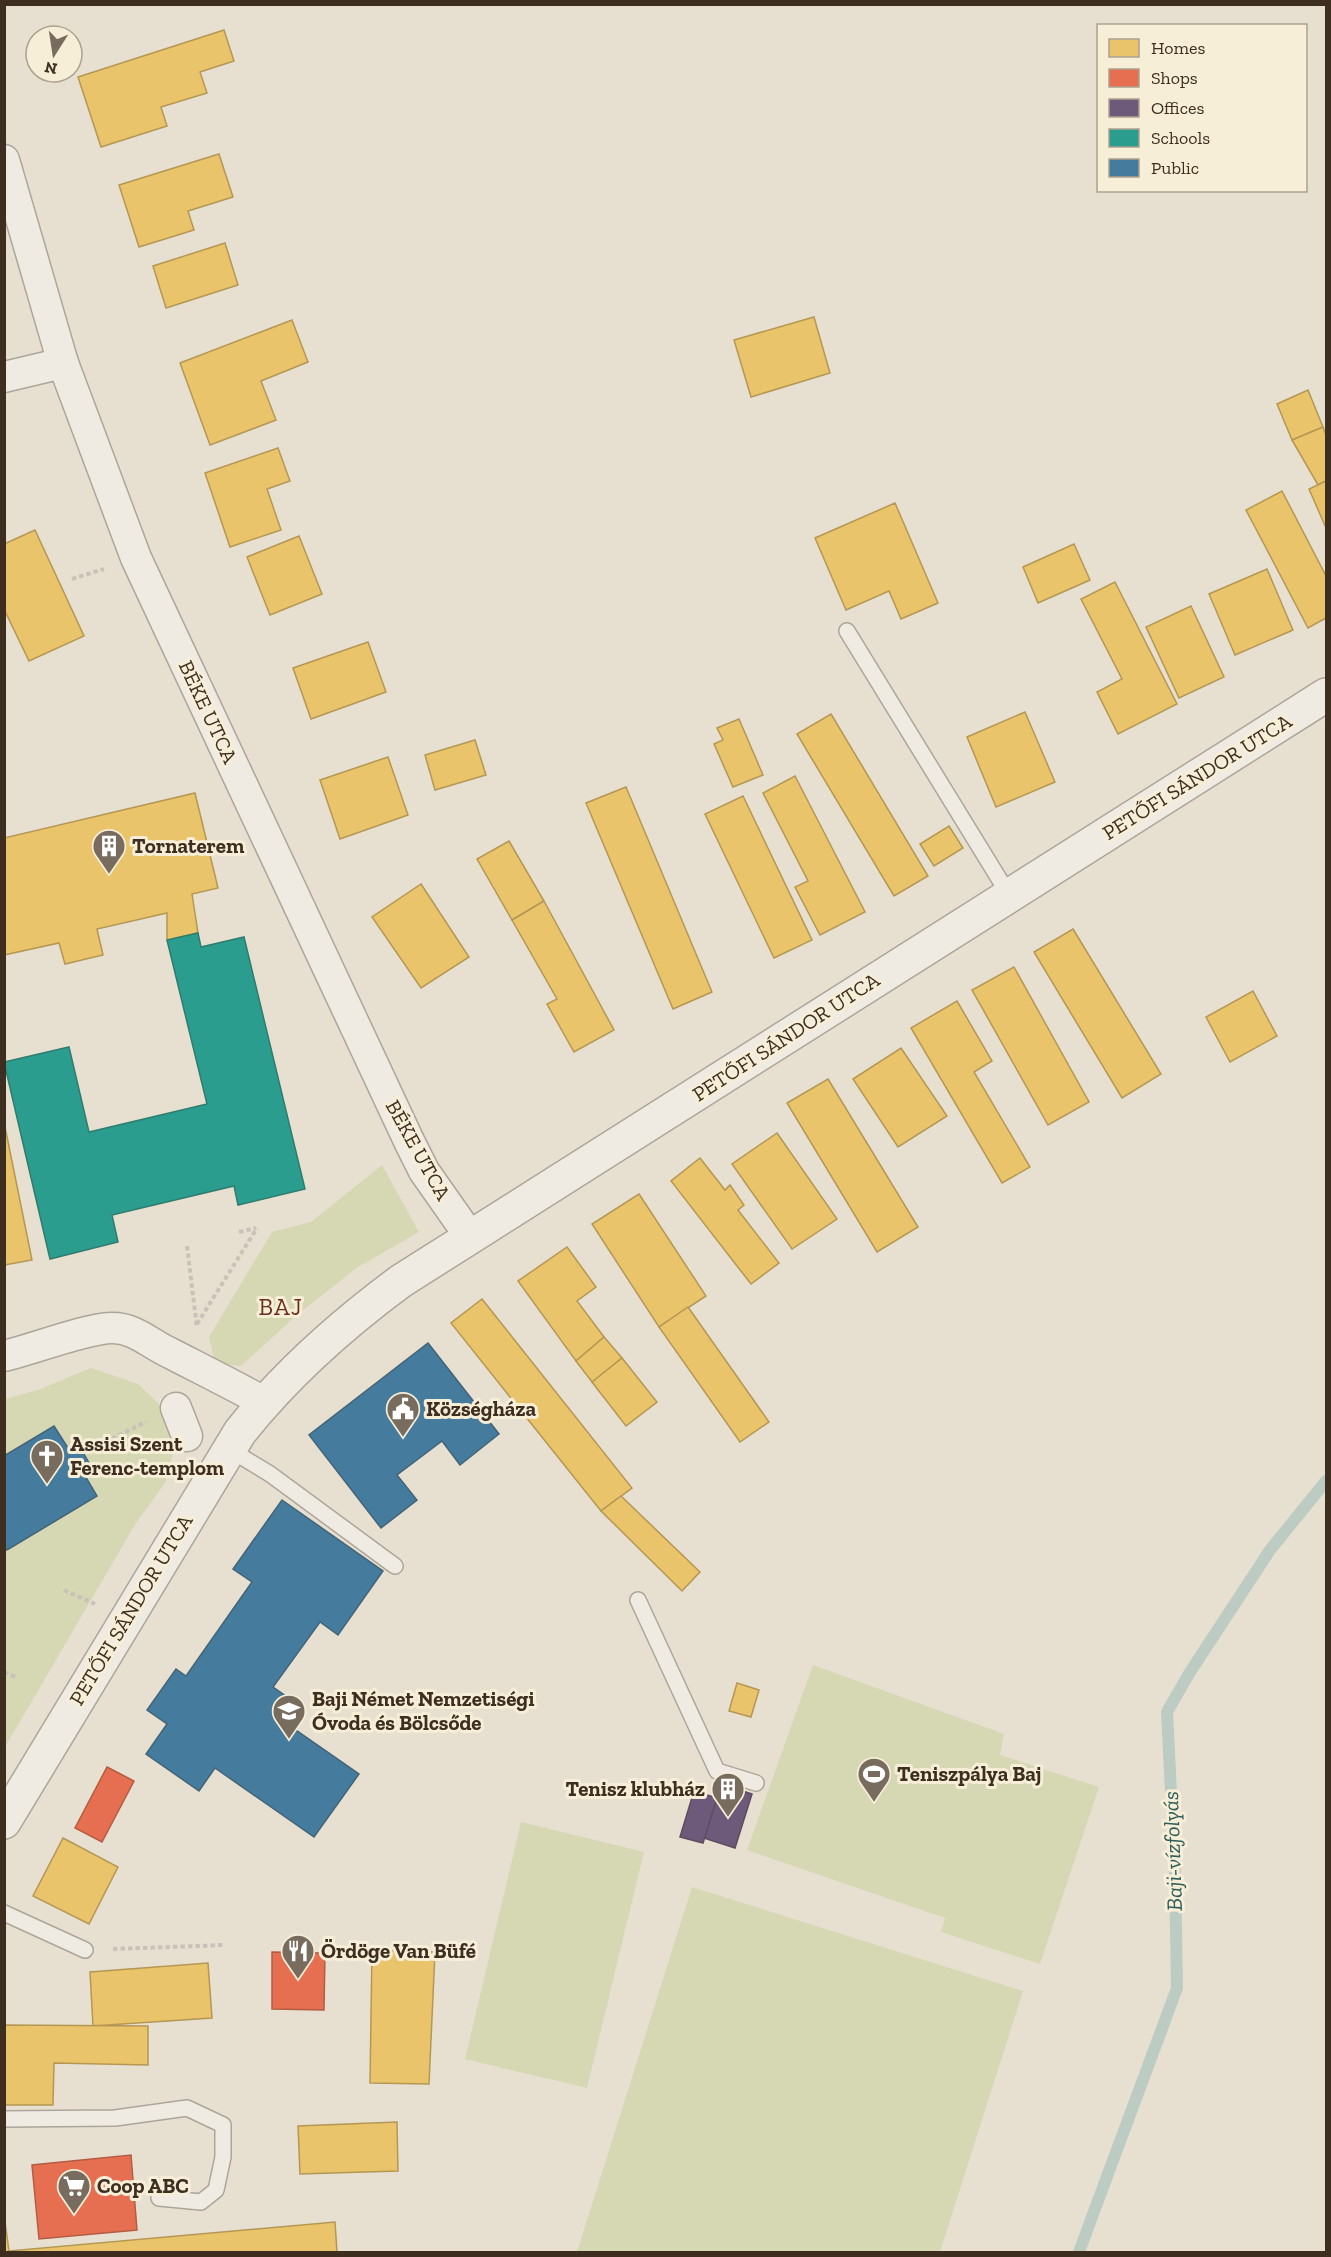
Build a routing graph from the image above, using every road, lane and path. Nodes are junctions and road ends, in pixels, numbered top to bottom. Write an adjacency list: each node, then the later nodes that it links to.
1 (4, 160): 2 (street, BÉKE UTCA)
2 (63, 363): 3 (street); 8 (street, BÉKE UTCA)
3 (4, 377)
4 (847, 631): 6 (lane)
5 (1326, 695): 6 (street, PETŐFI SÁNDOR UTCA)
6 (1009, 895): 8 (street, PETŐFI SÁNDOR UTCA)
7 (239, 1232): 9 (path)
8 (471, 1238): 11 (street, PETŐFI SÁNDOR UTCA)
9 (187, 1246)
10 (4, 1356): 11 (street)
11 (264, 1402): 15 (street, PETŐFI SÁNDOR UTCA)
12 (176, 1408): 13 (street); 14 (path)
13 (187, 1436)
14 (105, 1442)
15 (229, 1449): 16 (lane); 23 (street, PETŐFI SÁNDOR UTCA)
16 (395, 1566)
17 (64, 1590): 19 (path)
18 (638, 1600): 22 (lane)
19 (98, 1605)
20 (4, 1672): 21 (path)
21 (16, 1677)
22 (756, 1783)
23 (4, 1822)
24 (4, 1913): 26 (lane)
25 (225, 1946): 26 (path)
26 (85, 1950)
27 (4, 2119): 28 (lane)
28 (159, 2198)

